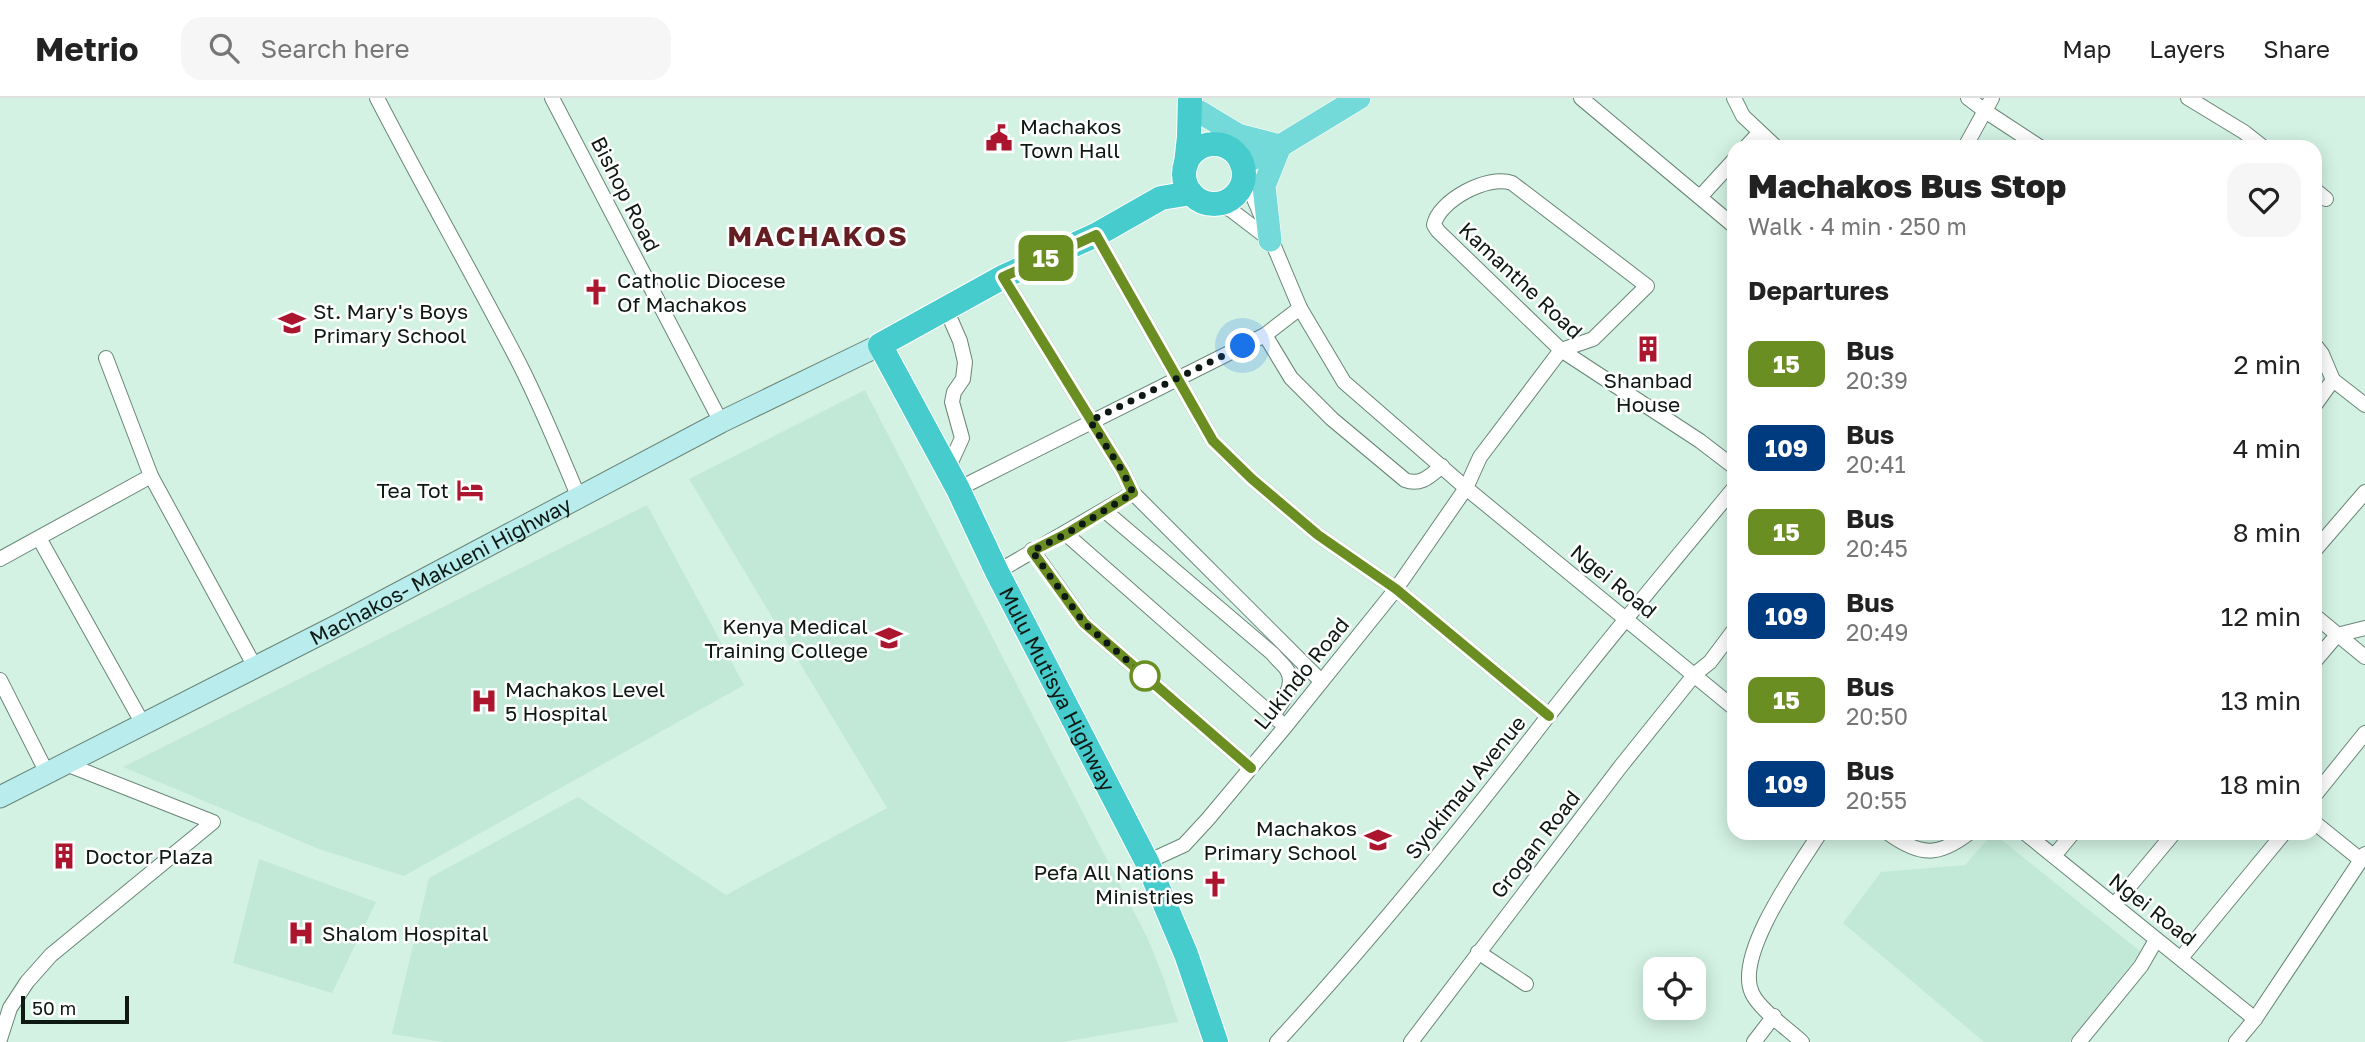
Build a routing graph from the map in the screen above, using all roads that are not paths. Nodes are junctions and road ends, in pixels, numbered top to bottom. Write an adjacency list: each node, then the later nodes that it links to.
1 (377, 98): 49 (street)
2 (552, 98): 40 (street, Bishop Road)
3 (1359, 98): 18 (main road)
4 (1581, 98): 22 (street)
5 (1734, 98): 11 (street)
6 (1968, 98): 10 (street)
7 (1992, 98): 10 (street)
8 (2188, 98): 16 (street)
9 (1194, 103): 17 (highway); 18 (main road); 21 (highway)
10 (1985, 111): 14 (street); 15 (street)
11 (1759, 133): 12 (street); 13 (street)
12 (1752, 140)
13 (1768, 140)
14 (1969, 140)
15 (2029, 140)
16 (2254, 140)
17 (1223, 146): 20 (highway); 21 (highway)
18 (1280, 146): 20 (main road); 26 (main road)
19 (1727, 168): 22 (street)
20 (1242, 170): 23 (highway); 26 (street, Ngei Road)
21 (1186, 176): 23 (highway); 25 (highway)
22 (1700, 197): 24 (street)
23 (1217, 204): 26 (street, Ngei Road)
24 (1727, 220)
25 (1096, 235): 27 (highway); 35 (street)
26 (1270, 240): 28 (street, Ngei Road)
27 (1003, 277): 29 (highway); 39 (street)
28 (1300, 308): 30 (street); 42 (street, Ngei Road)
29 (946, 309): 31 (highway); 44 (street)
30 (1265, 335): 35 (street); 42 (street)
31 (880, 345): 40 (main road, Machakos- Makueni Highway); 44 (highway, Mulu Mutisya Highway)
32 (1561, 350): 32 (street, Kamanthe Road); 41 (street, Kamanthe Road); 45 (street)
33 (2322, 354): 36 (street)
34 (106, 358): 43 (street)
35 (1178, 380): 39 (street); 57 (street)
36 (2333, 380): 37 (street); 38 (street)
37 (2322, 395)
38 (2365, 405)
39 (1090, 421): 44 (street); 47 (street)
40 (721, 422): 49 (main road, Machakos- Makueni Highway)
41 (1727, 462)
42 (1442, 466): 45 (street, Ngei Road)
43 (151, 476): 52 (street); 65 (street)
44 (953, 480): 56 (highway, Mulu Mutisya Highway)
45 (1466, 488): 57 (street, Lukindo Road); 58 (street, Ngei Road)
46 (2365, 492): 53 (street)
47 (1133, 493): 50 (street); 68 (street)
48 (1727, 497): 58 (street, Syokimau Avenue)
49 (579, 498): 65 (main road, Machakos- Makueni Highway)
50 (1105, 510): 51 (street); 70 (street)
51 (1066, 534): 54 (street); 70 (street)
52 (40, 538): 55 (street); 72 (street)
53 (2322, 542)
54 (1032, 551): 56 (street); 76 (street)
55 (0, 559)
56 (997, 572): 89 (highway, Mulu Mutisya Highway)
57 (1396, 589): 68 (street, Lukindo Road); 71 (street)
58 (1627, 618): 66 (street, Ngei Road); 71 (street, Syokimau Avenue)
59 (2322, 622): 61 (street)
60 (2365, 628): 61 (street)
61 (2337, 635): 63 (street); 64 (street)
62 (1727, 639): 66 (street, Grogan Road)
63 (2322, 653)
64 (2365, 657)
65 (255, 667): 72 (main road, Machakos- Makueni Highway)
66 (1695, 674): 69 (street, Ngei Road); 92 (street, Grogan Road)
67 (0, 680): 75 (street)
68 (1321, 681): 73 (street, Lukindo Road)
69 (1727, 702)
70 (1273, 715): 73 (street)
71 (1549, 716): 99 (street, Syokimau Avenue)
72 (143, 724): 75 (main road, Machakos- Makueni Highway)
73 (1285, 727): 76 (street, Lukindo Road)
74 (2365, 733): 77 (street)
75 (56, 768): 78 (main road, Machakos- Makueni Highway); 97 (street)
76 (1251, 768): 89 (street, Lukindo Road)
77 (2322, 786)
78 (0, 797)
79 (2322, 828): 88 (street)
80 (1816, 840): 95 (street)
81 (1898, 840): 82 (street)
82 (1960, 840)
83 (2034, 840): 87 (street, Ngei Road)
84 (2067, 840): 87 (street)
85 (2168, 840): 90 (street)
86 (2278, 840): 93 (street)
87 (2054, 856): 90 (street, Ngei Road)
88 (2363, 857): 96 (street)
89 (1147, 862): 98 (highway, Mulu Mutisya Highway)
90 (2114, 905): 91 (street, Ngei Road)
91 (2156, 940): 93 (street, Ngei Road); 103 (street)
92 (1478, 952): 94 (street); 100 (street, Grogan Road)
93 (2182, 958): 96 (street, Ngei Road)
94 (1526, 984)
95 (1774, 1016): 101 (street); 102 (street)
96 (2255, 1019): 104 (street)
97 (0, 1039)
98 (1211, 1041)
99 (1277, 1042)
100 (1411, 1042)
101 (1754, 1042)
102 (1802, 1042)
103 (2079, 1042)
104 (2236, 1042)

